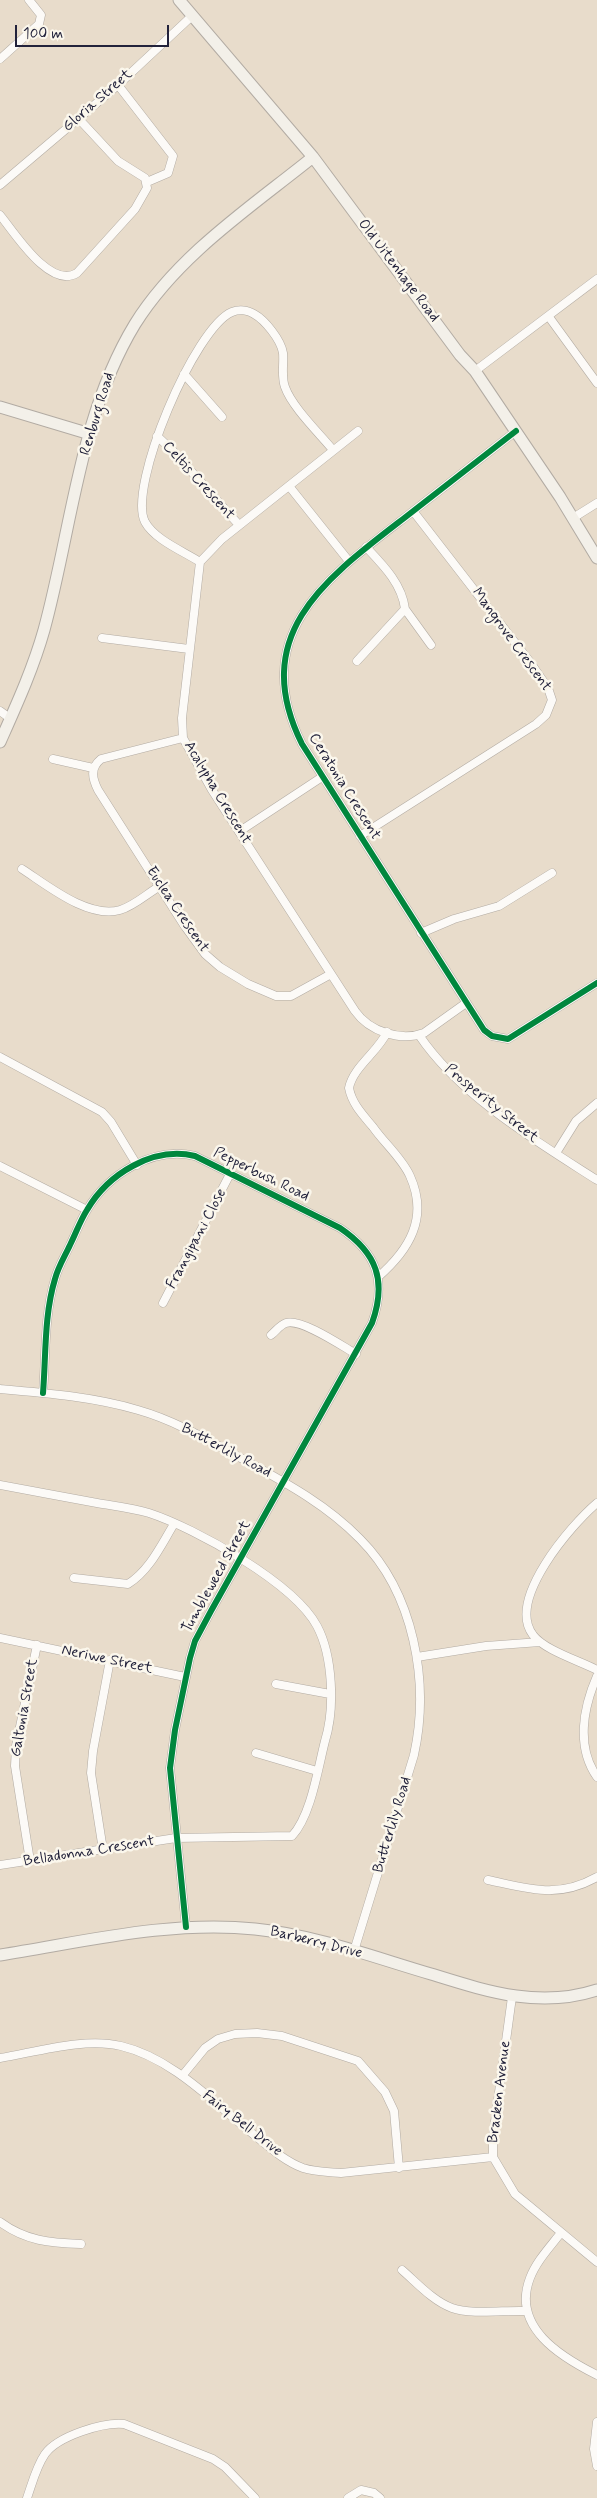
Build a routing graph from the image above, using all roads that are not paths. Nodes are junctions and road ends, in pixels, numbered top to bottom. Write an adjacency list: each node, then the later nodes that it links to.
1 (29, 0): 4 (street)
2 (179, 0): 3 (street, Old Uitenhage Road)
3 (193, 15): 5 (street, Gloria Street); 7 (street, Old Uitenhage Road)
4 (0, 59)
5 (118, 85): 6 (street, Gloria Street); 8 (street)
6 (78, 118): 8 (street); 9 (street, Gloria Street)
7 (313, 157): 13 (street, Old Uitenhage Road); 20 (street, Renburg Road)
8 (147, 182): 10 (street)
9 (0, 185)
10 (0, 215)
11 (597, 279): 12 (street)
12 (548, 318): 13 (street); 15 (street)
13 (475, 371): 19 (street, Old Uitenhage Road)
14 (184, 374): 17 (street); 21 (street, Celtis Crescent); 22 (street, Celtis Crescent)
15 (597, 383)
16 (0, 407): 20 (street)
17 (222, 418)
18 (358, 431): 22 (street)
19 (516, 431): 25 (street, Ceratonia Crescent); 26 (street, Old Uitenhage Road)
20 (90, 434): 38 (street, Renburg Road)
21 (157, 436): 27 (street, Celtis Crescent); 31 (street, Celtis Crescent)
22 (333, 450): 23 (street)
23 (289, 486): 27 (street); 30 (street)
24 (597, 503): 26 (street)
25 (413, 511): 28 (street, Ceratonia Crescent); 45 (street, Mangrove Crescent)
26 (573, 518): 29 (street, Old Uitenhage Road)
27 (239, 525): 31 (street)
28 (366, 547): 30 (street, Ceratonia Crescent); 32 (street)
29 (597, 558)
30 (348, 560): 43 (street, Ceratonia Crescent)
31 (200, 562): 35 (street, Acalypha Crescent)
32 (405, 609): 34 (street); 36 (street)
33 (102, 638): 35 (street)
34 (431, 644)
35 (189, 649): 39 (street, Acalypha Crescent)
36 (357, 661)
37 (0, 711): 38 (street)
38 (11, 718): 40 (street, Renburg Road)
39 (183, 738): 42 (street); 44 (street, Acalypha Crescent)
40 (0, 742)
41 (54, 759): 42 (street)
42 (93, 768): 48 (street, Euclea Crescent)
43 (322, 777): 44 (street); 45 (street, Ceratonia Crescent)
44 (240, 831): 50 (street, Acalypha Crescent)
45 (360, 836): 49 (street, Ceratonia Crescent)
46 (22, 869): 48 (street)
47 (552, 873): 49 (street)
48 (160, 886): 50 (street, Euclea Crescent)
49 (421, 933): 52 (street, Ceratonia Crescent)
50 (331, 974): 53 (street, Acalypha Crescent)
51 (597, 983): 52 (street, Ceratonia Crescent)
52 (466, 1003): 54 (street)
53 (387, 1032): 54 (street, Acalypha Crescent); 63 (street)
54 (419, 1035): 57 (street, Prosperity Street)
55 (0, 1057): 58 (street)
56 (597, 1103): 57 (street)
57 (556, 1153): 61 (street, Prosperity Street)
58 (137, 1165): 60 (street, Pepperbush Road); 62 (street, Pepperbush Road)
59 (0, 1166): 62 (street)
60 (230, 1174): 63 (street, Pepperbush Road); 64 (street, Frangipani Close)
61 (597, 1180)
62 (87, 1210): 68 (street, Pepperbush Road)
63 (378, 1277): 66 (street, Pepperbush Road)
64 (163, 1303)
65 (271, 1335): 66 (street)
66 (356, 1354): 69 (street, Pepperbush Road)
67 (0, 1389): 68 (street, Butterlily Road)
68 (43, 1393): 69 (street, Butterlily Road)
69 (283, 1482): 73 (street, Tumbleweed Street); 78 (street, Butterlily Road)
70 (0, 1485): 72 (street, Belladonna Crescent)
71 (597, 1503): 76 (street)
72 (174, 1524): 73 (street, Belladonna Crescent); 74 (street)
73 (241, 1558): 82 (street, Tumbleweed Street); 84 (street, Belladonna Crescent)
74 (74, 1578)
75 (0, 1638): 77 (street, Neriwe Street)
76 (540, 1642): 78 (street); 80 (street)
77 (37, 1645): 79 (street, Neriwe Street); 90 (street, Galtonia Street)
78 (417, 1657): 95 (street, Butterlily Road)
79 (110, 1660): 82 (street, Neriwe Street); 89 (street)
80 (597, 1670)
81 (597, 1676): 87 (street)
82 (185, 1677): 88 (street, Tumbleweed Street)
83 (276, 1684): 84 (street)
84 (330, 1694): 86 (street, Belladonna Crescent)
85 (256, 1753): 86 (street)
86 (317, 1770): 88 (street, Belladonna Crescent)
87 (597, 1777)
88 (176, 1838): 89 (street, Belladonna Crescent); 94 (street, Tumbleweed Street)
89 (103, 1850): 90 (street, Belladonna Crescent)
90 (30, 1861): 91 (street, Belladonna Crescent)
91 (0, 1865)
92 (597, 1877): 93 (street)
93 (488, 1880)
94 (186, 1927): 95 (street, Barberry Drive); 96 (street, Barberry Drive)
95 (354, 1951): 98 (street, Barberry Drive)
96 (0, 1955)
97 (597, 1990): 98 (street, Barberry Drive)
98 (512, 1997): 101 (street, Bracken Avenue)
99 (0, 2058): 100 (street, Fairy Bell Drive)
100 (182, 2076): 102 (street, Fairy Bell Drive); 102 (street)
101 (494, 2157): 102 (street, Fairy Bell Drive); 104 (street, Bracken Avenue)
102 (399, 2168)
103 (0, 2222): 105 (street)
104 (560, 2234): 106 (street, Bracken Avenue); 108 (street)
105 (81, 2244)
106 (597, 2262)
107 (402, 2270): 108 (street)
108 (526, 2310): 109 (street)
109 (597, 2375)
110 (597, 2422): 111 (street)
111 (597, 2466)
112 (26, 2498): 113 (street)
113 (255, 2498)
114 (348, 2498): 115 (street)
115 (380, 2498)

